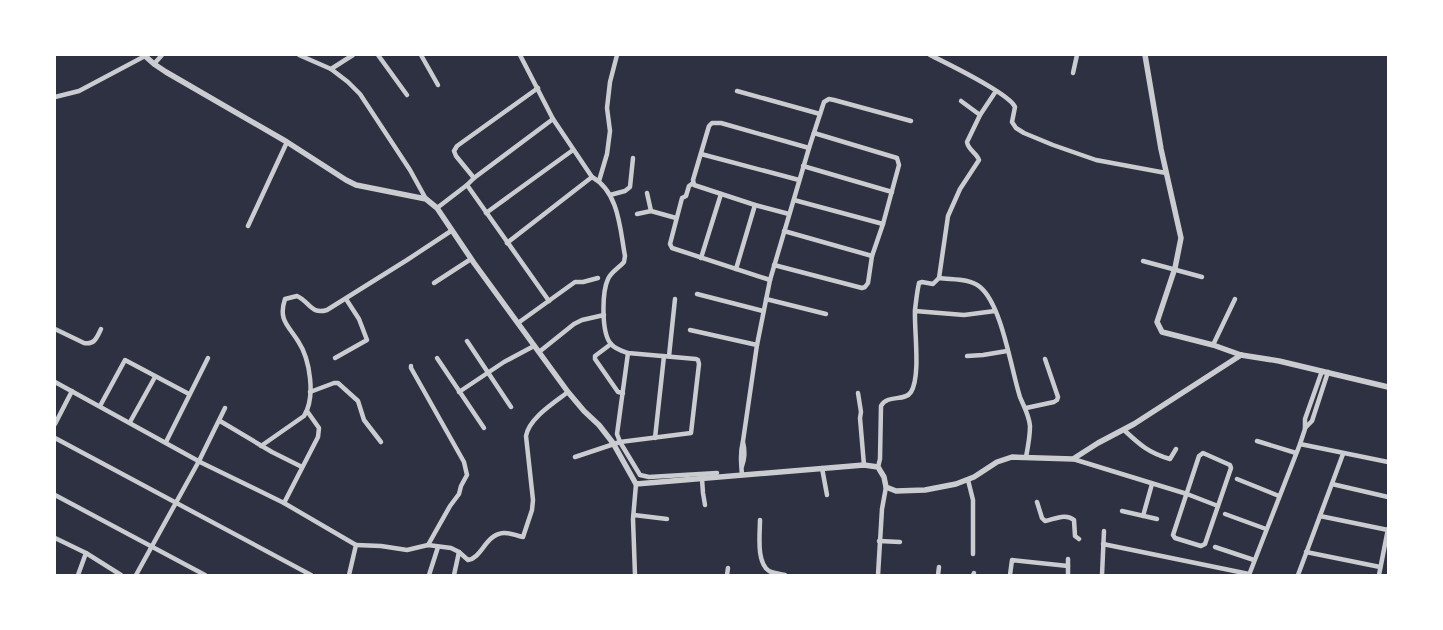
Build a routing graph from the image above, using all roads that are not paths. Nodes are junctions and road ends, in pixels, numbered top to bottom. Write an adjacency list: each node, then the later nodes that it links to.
1 (144, 55): 12 (street); 20 (street)
2 (162, 55): 12 (street)
3 (299, 55): 13 (street)
4 (353, 55): 13 (street)
5 (378, 55): 19 (street)
6 (421, 55): 15 (street)
7 (520, 55): 16 (street)
8 (617, 55): 37 (street)
9 (930, 55): 18 (street)
10 (1077, 55): 14 (street)
11 (1145, 55): 33 (street)
12 (154, 64): 27 (street)
13 (331, 69): 44 (street)
14 (1073, 73)
15 (438, 85)
16 (538, 88): 24 (street); 35 (street)
17 (737, 91): 22 (street)
18 (996, 91): 23 (street); 33 (street)
19 (407, 95)
20 (55, 97)
21 (961, 100): 23 (street)
22 (820, 114): 25 (street); 26 (street)
23 (980, 115): 67 (street)
24 (553, 119): 29 (street); 35 (street)
25 (911, 121)
26 (814, 133): 28 (street); 40 (street)
27 (287, 142): 44 (street); 54 (street)
28 (808, 148): 30 (street); 32 (street)
29 (573, 150): 34 (street); 49 (street)
30 (701, 154): 36 (street); 38 (street)
31 (633, 158): 43 (street)
32 (803, 166): 36 (street); 40 (street)
33 (1166, 173): 63 (street)
34 (592, 177): 37 (street); 57 (street)
35 (474, 178): 39 (street)
36 (799, 180): 45 (street)
37 (599, 181): 43 (street)
38 (693, 183): 42 (street); 52 (street)
39 (467, 185): 47 (street); 49 (street)
40 (892, 192): 53 (street)
41 (647, 193): 48 (street)
42 (721, 194): 46 (street); 60 (street)
43 (610, 195): 80 (street)
44 (426, 199): 47 (street)
45 (794, 200): 51 (street); 53 (street)
46 (755, 205): 51 (street); 64 (street)
47 (437, 208): 55 (street)
48 (651, 211): 50 (street); 52 (street)
49 (486, 213): 57 (street)
50 (637, 214)
51 (789, 214): 56 (street)
52 (676, 218): 60 (street)
53 (883, 224): 58 (street)
54 (248, 226)
55 (451, 231): 59 (street); 72 (street)
56 (784, 231): 58 (street); 62 (street)
57 (507, 243): 75 (street)
58 (872, 256): 62 (street)
59 (471, 258): 69 (street); 81 (street)
60 (701, 258): 64 (street)
61 (1143, 261): 63 (street)
62 (774, 265): 68 (street)
63 (1175, 268): 65 (street); 89 (street)
64 (736, 269): 68 (street)
65 (1202, 277)
66 (598, 278): 75 (street)
67 (939, 278): 77 (street); 78 (street)
68 (770, 280): 73 (street)
69 (434, 283)
70 (697, 294): 76 (street)
71 (675, 298): 94 (street)
72 (346, 299): 97 (street); 108 (street)
73 (766, 299): 76 (street); 79 (street)
74 (1235, 299): 89 (street)
75 (549, 301): 81 (street)
76 (763, 311): 87 (street)
77 (915, 311): 78 (street); 142 (street)
78 (995, 311): 90 (street)
79 (826, 314)
80 (604, 315): 86 (street); 91 (street)
81 (518, 323): 88 (street)
82 (55, 329): 83 (street)
83 (101, 329)
84 (690, 330): 87 (street)
85 (467, 341): 102 (street)
86 (611, 344): 92 (street); 113 (street)
87 (757, 345): 146 (street)
88 (534, 346): 91 (street); 102 (street)
89 (1213, 346): 93 (street)
90 (1007, 351): 95 (street); 117 (street)
91 (539, 352): 110 (street)
92 (628, 353): 94 (street); 113 (street)
93 (1241, 355): 101 (street); 124 (street)
94 (667, 356): 126 (street); 126 (street)
95 (967, 356)
96 (208, 358): 112 (street)
97 (335, 358)
98 (437, 358): 109 (street)
99 (1045, 359): 117 (street)
100 (411, 366): 181 (street)
101 (1322, 371): 103 (street); 123 (street)
102 (489, 372): 109 (street); 115 (street)
103 (1328, 372): 106 (street); 123 (street)
104 (155, 377): 112 (street); 114 (street); 120 (street)
105 (55, 382): 107 (street)
106 (1388, 387)
107 (72, 391): 114 (street); 121 (street)
108 (310, 392): 118 (street); 129 (street)
109 (459, 392): 122 (street)
110 (568, 392): 130 (street); 186 (street)
111 (858, 392): 141 (street)
112 (189, 394): 128 (street)
113 (623, 394): 130 (street)
114 (100, 406): 120 (street)
115 (511, 407)
116 (225, 408): 119 (street)
117 (1026, 408): 137 (street)
118 (307, 411): 132 (street); 143 (street)
119 (220, 421): 132 (street); 139 (street)
120 (130, 422): 128 (street)
121 (55, 424)
122 (484, 428)
123 (1305, 429): 131 (street)
124 (1124, 430): 133 (street); 138 (street)
125 (55, 438): 160 (street)
126 (655, 438): 130 (street)
127 (1257, 441): 134 (street)
128 (166, 442): 139 (street)
129 (380, 442)
130 (616, 443): 136 (street); 145 (street); 150 (street)
131 (1300, 444): 134 (street); 135 (street)
132 (261, 446): 143 (street)
133 (1176, 449)
134 (1296, 453): 157 (street)
135 (1342, 454): 140 (street); 152 (street)
136 (575, 457)
137 (1026, 457): 138 (street); 149 (street)
138 (1073, 459): 151 (street)
139 (199, 461): 160 (street); 161 (street)
140 (1388, 462)
141 (864, 465): 142 (street); 144 (street)
142 (878, 467): 153 (street)
143 (302, 468): 161 (street)
144 (822, 468): 146 (street); 156 (street)
145 (717, 473)
146 (742, 475): 147 (street)
147 (702, 478): 150 (street); 162 (street)
148 (1236, 479): 157 (street)
149 (968, 480): 153 (street); 189 (street)
150 (636, 484): 166 (street)
151 (1152, 484): 154 (street); 167 (street)
152 (1332, 484): 158 (street); 168 (street)
153 (886, 488): 177 (street)
154 (1187, 494): 163 (street); 163 (street); 163 (street)
155 (55, 495): 185 (street)
156 (826, 495)
157 (1279, 496): 172 (street)
158 (1388, 497)
159 (1037, 502): 176 (street)
160 (176, 503): 185 (street); 201 (street)
161 (284, 503): 180 (street)
162 (705, 505)
163 (1218, 506)
164 (1122, 511): 167 (street)
165 (1225, 514): 172 (street)
166 (634, 515): 169 (street); 205 (street)
167 (1143, 516): 170 (street)
168 (1320, 516): 173 (street); 187 (street)
169 (667, 519)
170 (1157, 519)
171 (760, 520): 207 (street)
172 (1266, 529): 191 (street)
173 (1388, 529): 182 (street)
174 (1104, 531): 179 (street)
175 (55, 538): 188 (street)
176 (1078, 539)
177 (879, 541): 178 (street); 208 (street)
178 (900, 542)
179 (1104, 544): 196 (street); 212 (street)
180 (356, 545): 181 (street); 202 (street)
181 (428, 545): 183 (street)
182 (1386, 546): 194 (street)
183 (438, 547): 186 (street); 203 (street)
184 (1215, 547): 191 (street)
185 (152, 548): 199 (street); 200 (street)
186 (459, 552): 204 (street)
187 (1306, 552): 194 (street); 213 (street)
188 (86, 553): 197 (street); 198 (street)
189 (972, 554)
190 (1068, 559): 192 (street)
191 (1254, 560): 196 (street)
192 (1068, 566): 210 (street); 211 (street)
193 (939, 567): 209 (street)
194 (1380, 567): 214 (street)
195 (728, 568): 206 (street)
196 (1249, 574)
197 (78, 575)
198 (121, 575)
199 (136, 575)
200 (204, 575)
201 (311, 575)
202 (349, 575)
203 (429, 575)
204 (454, 575)
205 (635, 575)
206 (727, 575)
207 (785, 575)
208 (878, 575)
209 (938, 575)
210 (1010, 575)
211 (1068, 575)
212 (1102, 575)
213 (1298, 575)
214 (1379, 575)

